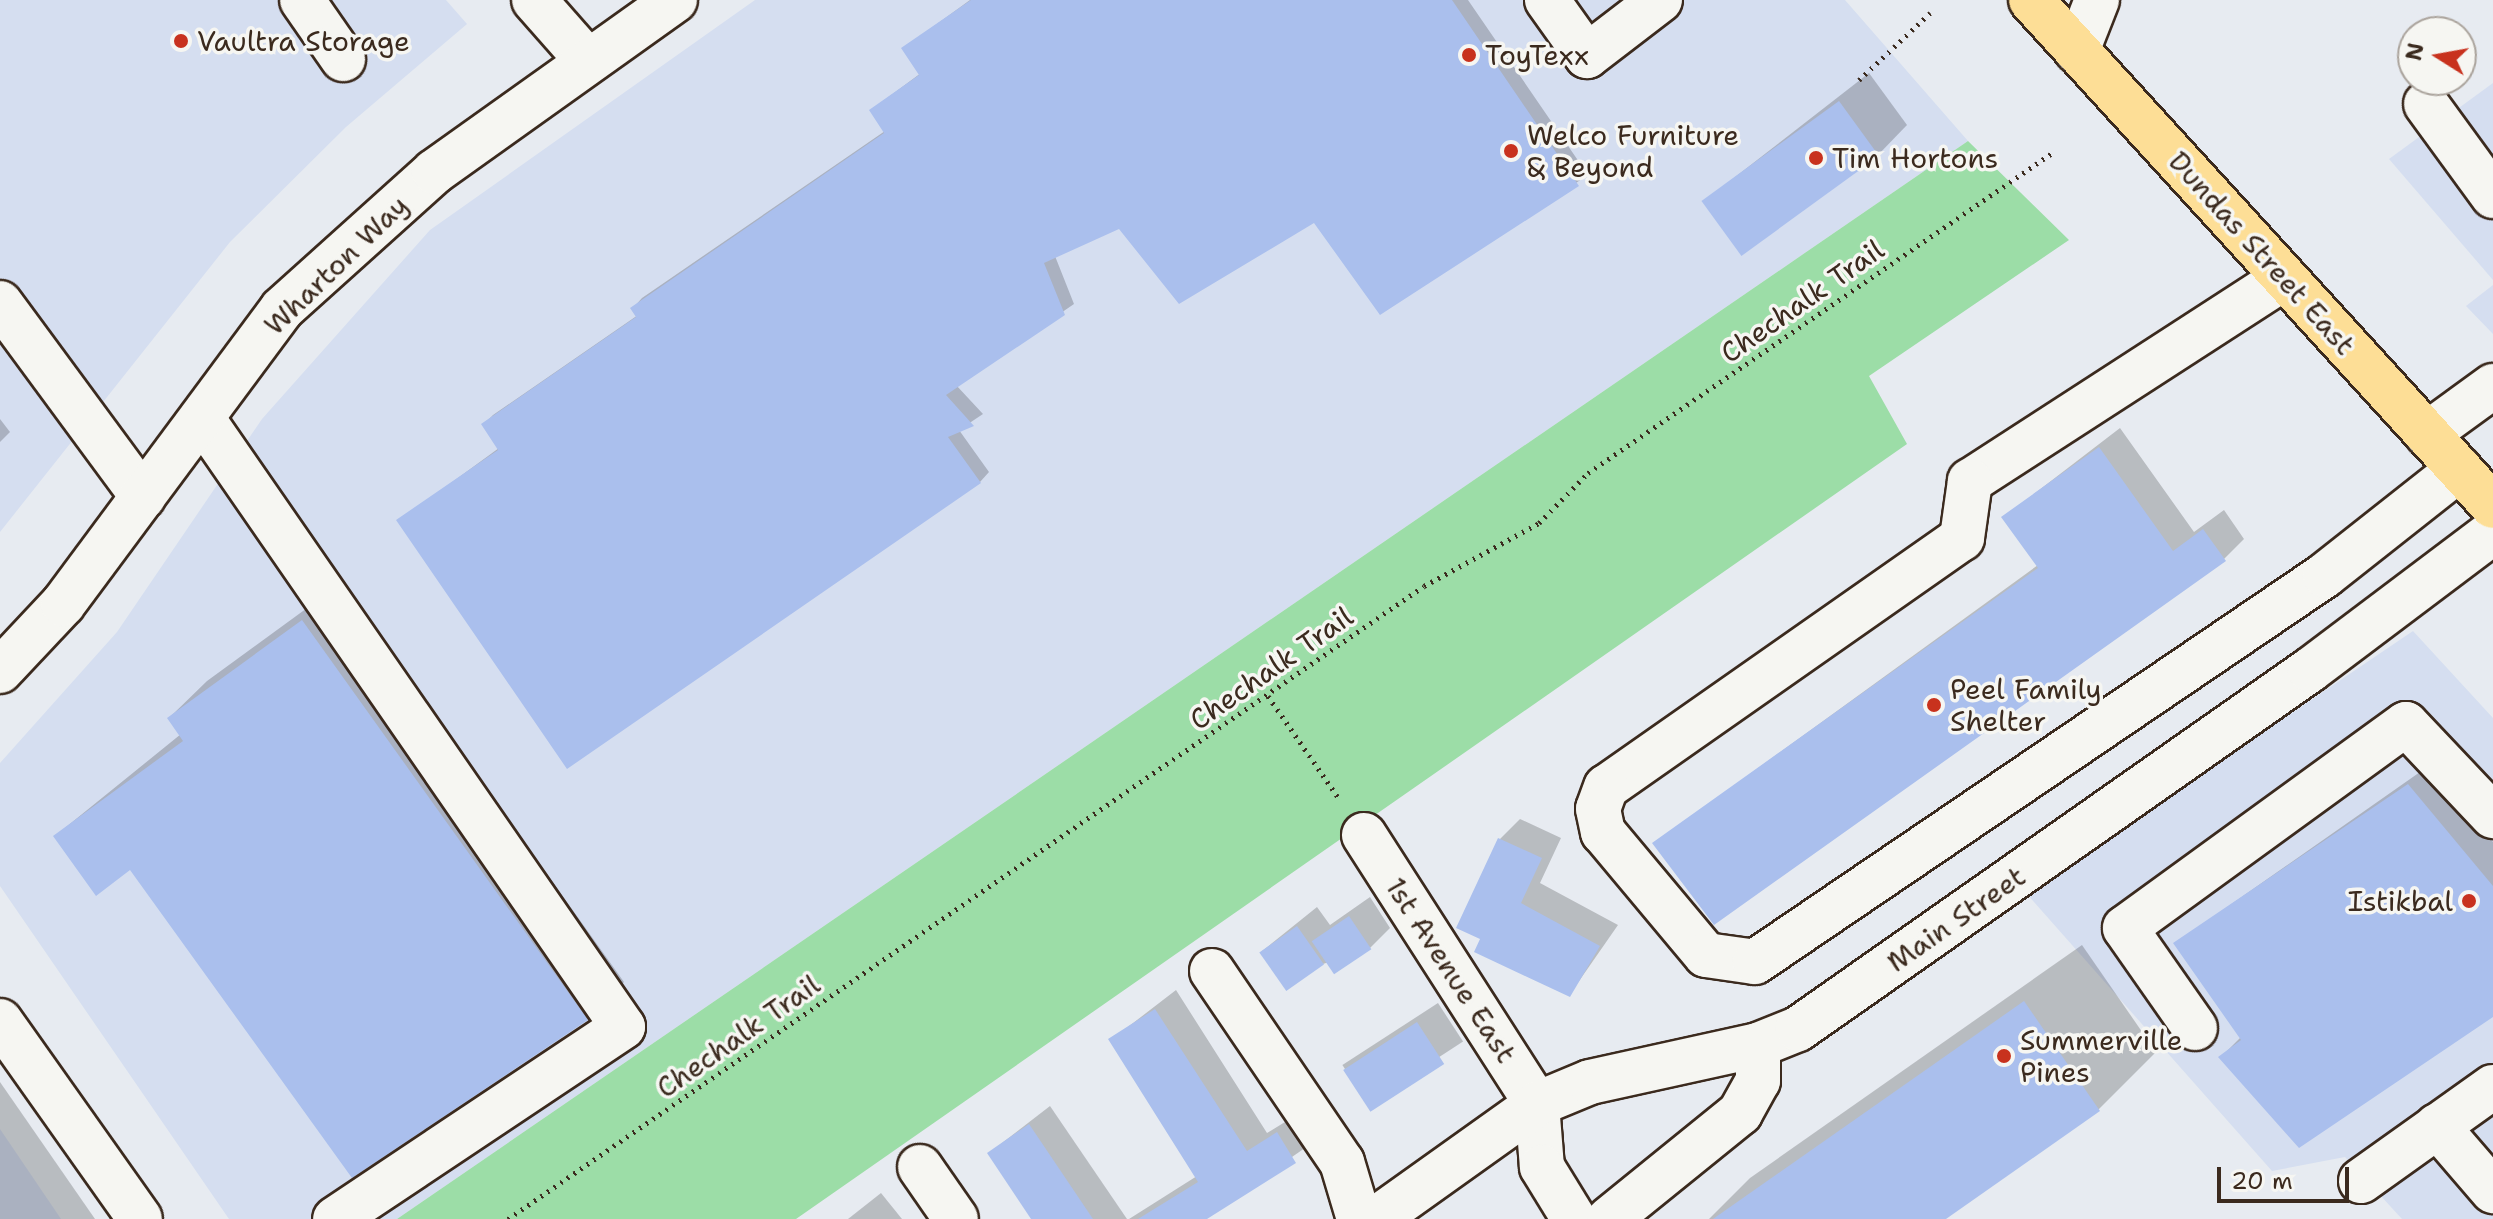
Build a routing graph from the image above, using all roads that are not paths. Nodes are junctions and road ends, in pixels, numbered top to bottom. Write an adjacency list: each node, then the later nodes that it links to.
1 (302, 0): 9 (street)
2 (534, 0): 10 (street)
3 (675, 0): 10 (street, Wharton Way)
4 (1547, 0): 5 (street)
5 (1660, 0)
6 (2031, 0): 8 (main road, Dundas Street East)
7 (2097, 0): 8 (street)
8 (2077, 51): 13 (main road, Dundas Street East)
9 (343, 59)
10 (586, 59): 16 (street, Wharton Way)
11 (2426, 104): 12 (street)
12 (2493, 196)
13 (2284, 278): 17 (main road, Dundas Street East); 18 (street)
14 (0, 303): 19 (street)
15 (2493, 386): 17 (street)
16 (202, 418): 19 (street, Wharton Way); 36 (street)
17 (2427, 434): 18 (main road, Dundas Street East)
18 (2459, 469): 20 (main road, Dundas Street East)
19 (143, 497): 22 (street, Wharton Way)
20 (2493, 506)
21 (2493, 532): 28 (street, Main Street)
22 (0, 671)
23 (2493, 816): 27 (street)
24 (1364, 835): 30 (street, 1st Avenue East)
25 (1212, 971): 38 (street)
26 (0, 1021): 35 (street)
27 (2195, 1028)
28 (1758, 1045): 30 (street, Main Street); 41 (street)
29 (2493, 1087): 31 (street)
30 (1537, 1104): 39 (street, Main Street); 40 (street)
31 (2437, 1126): 33 (street); 34 (street)
32 (920, 1167): 37 (street)
33 (2361, 1181)
34 (2493, 1191)
35 (140, 1219)
36 (335, 1219)
37 (956, 1219)
38 (1359, 1219)
39 (1376, 1219)
40 (1574, 1219)
41 (1609, 1219)

